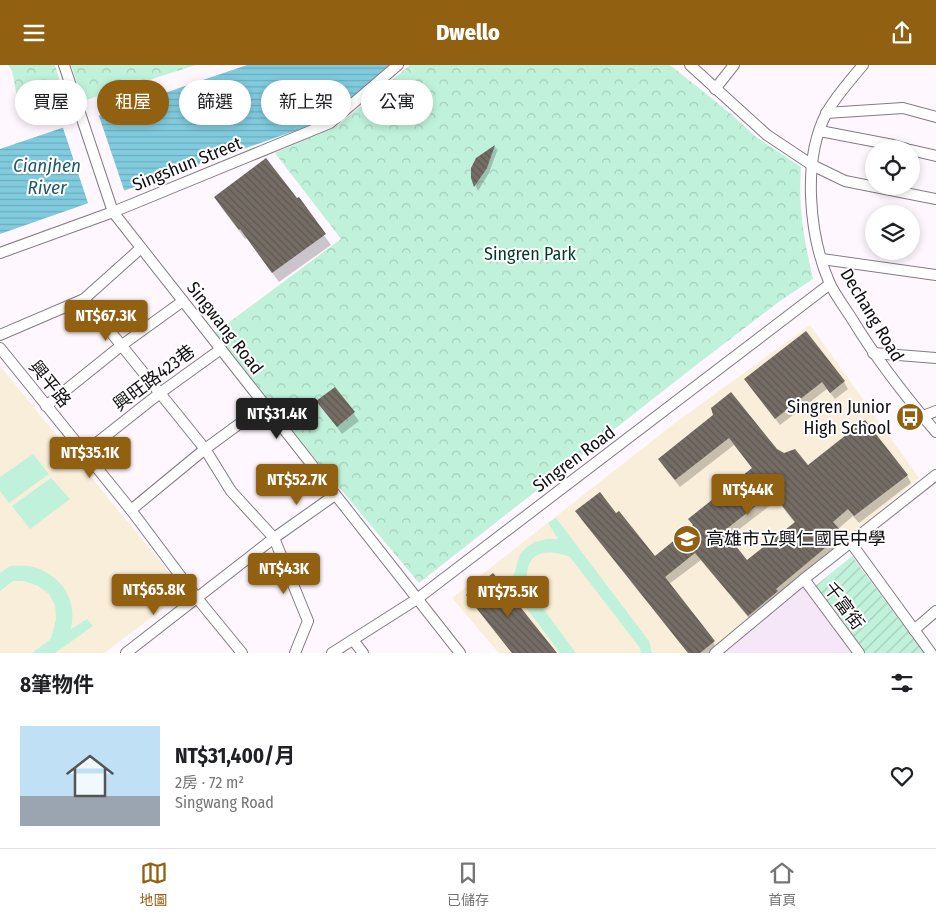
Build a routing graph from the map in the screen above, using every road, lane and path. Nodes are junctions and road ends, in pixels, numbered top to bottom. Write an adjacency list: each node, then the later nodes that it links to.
1 (64, 65): 15 (street, Singwang Road)
2 (398, 65): 15 (street, Singshun Street)
3 (690, 65): 6 (street)
4 (734, 65): 6 (street)
5 (863, 65): 7 (street, Dechang Road)
6 (715, 89): 13 (street)
7 (826, 113): 8 (street); 9 (street, Dechang Road)
8 (936, 117)
9 (820, 131): 10 (street); 13 (street, Dechang Road)
10 (867, 140)
11 (920, 152): 12 (street)
12 (936, 156)
13 (812, 165): 14 (street); 18 (street, Dechang Road)
14 (936, 199)
15 (113, 212): 16 (street, Singwang Road); 17 (street, Singshun Street)
16 (141, 248): 21 (street); 22 (street, Singwang Road)
17 (0, 253)
18 (822, 259): 19 (street); 20 (street, Dechang Road)
19 (936, 275)
20 (830, 284): 27 (street, Dechang Road); 44 (street, Singren Road)
21 (84, 299): 23 (street); 24 (street)
22 (183, 301): 24 (street); 26 (street, Singwang Road)
23 (0, 335)
24 (122, 345): 29 (street); 31 (street)
25 (0, 348): 31 (street, 興平路)
26 (220, 349): 29 (street, 興旺路423巷); 30 (street, Singwang Road)
27 (873, 353): 28 (street); 33 (street, Dechang Road)
28 (936, 358)
29 (160, 393): 35 (street); 36 (street, 興旺路423巷)
30 (265, 405): 35 (street); 38 (street, Singwang Road)
31 (46, 406): 36 (street, 興平路)
32 (936, 411): 33 (street)
33 (923, 417): 34 (street, Dechang Road)
34 (936, 432)
35 (205, 449): 39 (street); 40 (street)
36 (84, 453): 39 (street, 興平路)
37 (936, 475): 41 (street)
38 (335, 495): 40 (street); 44 (street, Singwang Road)
39 (131, 510): 43 (street, 興平路)
40 (274, 538): 43 (street); 50 (street)
41 (850, 543): 42 (street); 46 (street)
42 (804, 579): 54 (street); 55 (street, 千富街)
43 (197, 598): 48 (street); 49 (street, 興平路)
44 (417, 599): 47 (street, Singren Road); 53 (street, Singwang Road)
45 (936, 611): 46 (street)
46 (914, 630): 56 (street)
47 (353, 640): 51 (street, Singren Road); 52 (street)
48 (126, 653)
49 (242, 653)
50 (295, 653)
51 (332, 653)
52 (363, 653)
53 (460, 653)
54 (715, 653)
55 (859, 653)
56 (930, 653)

